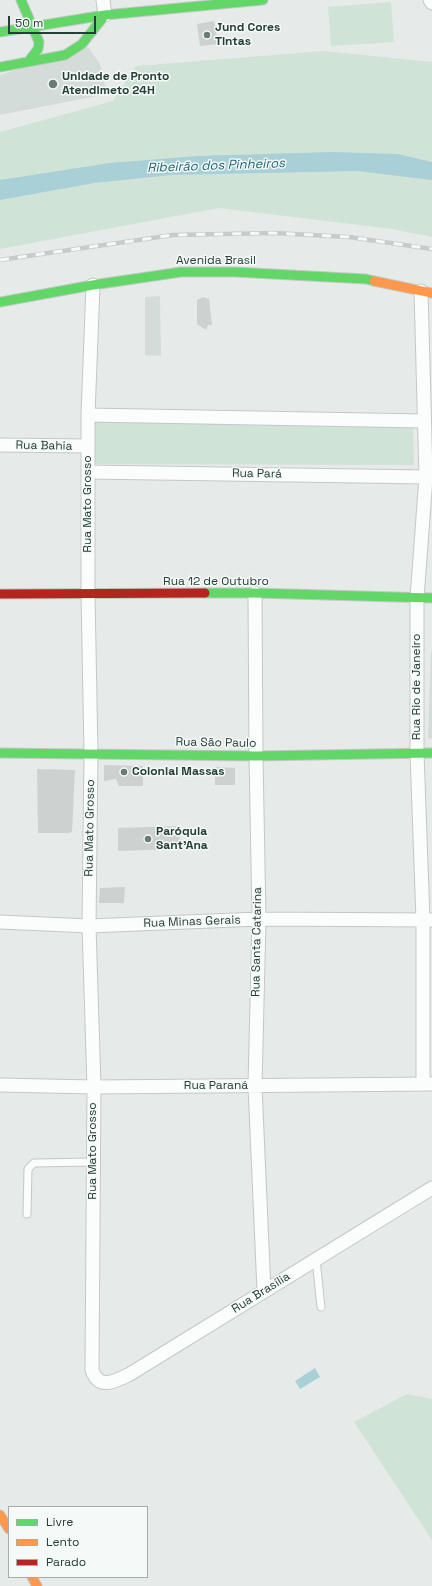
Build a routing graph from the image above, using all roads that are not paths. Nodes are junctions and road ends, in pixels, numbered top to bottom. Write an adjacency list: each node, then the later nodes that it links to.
1 (21, 0): 7 (main road)
2 (103, 0): 6 (street)
3 (263, 0): 6 (main road)
4 (430, 0): 5 (street)
5 (432, 3)
6 (105, 15): 7 (main road); 9 (main road)
7 (32, 26): 8 (main road); 9 (main road)
8 (0, 32)
9 (28, 62): 10 (main road)
10 (0, 67)
11 (93, 285): 12 (main road, Avenida Brasil); 13 (main road, Avenida Brasil); 14 (street, Rua Mato Grosso)
12 (427, 292): 15 (street, Rua Rio de Janeiro)
13 (0, 302)
14 (88, 415): 15 (street); 18 (street, Rua Mato Grosso)
15 (424, 421): 17 (street, Rua Rio de Janeiro)
16 (0, 445): 18 (street, Rua Bahia)
17 (429, 445): 20 (street, Rua Rio de Janeiro)
18 (88, 446): 19 (street, Rua Mato Grosso)
19 (88, 472): 20 (street, Rua Pará); 23 (street, Rua Mato Grosso)
20 (426, 477): 24 (street, Rua Rio de Janeiro)
21 (255, 593): 23 (main road, Rua 12 de Outubro); 24 (main road, Rua 12 de Outubro); 30 (street, Rua Santa Catarina)
22 (0, 594): 23 (main road, Rua 12 de Outubro)
23 (88, 594): 27 (street, Rua Mato Grosso)
24 (417, 598): 25 (main road, Rua 12 de Outubro); 28 (street, Rua Rio de Janeiro)
25 (432, 598)
26 (0, 753): 27 (main road, Rua São Paulo)
27 (92, 753): 30 (main road, Rua São Paulo); 34 (street, Rua Mato Grosso)
28 (417, 753): 29 (main road, Rua São Paulo); 30 (main road, Rua São Paulo); 32 (street, Rua Rio de Janeiro)
29 (432, 753)
30 (256, 756): 31 (street, Rua Santa Catarina)
31 (258, 919): 32 (street, Rua Minas Gerais); 34 (street, Rua Minas Gerais); 37 (street, Rua Santa Catarina)
32 (428, 920): 35 (street, Rua Rio de Janeiro)
33 (0, 922): 34 (street, Rua Minas Gerais)
34 (89, 926): 38 (street, Rua Mato Grosso)
35 (427, 1084): 37 (street, Rua Paraná)
36 (0, 1085): 38 (street, Rua Paraná)
37 (255, 1086): 38 (street, Rua Paraná); 43 (street, Rua Santa Catarina)
38 (94, 1087): 39 (street, Rua Mato Grosso)
39 (93, 1162): 41 (lane); 45 (street, Rua Mato Grosso)
40 (432, 1188): 42 (street, Rua Brasília)
41 (27, 1214)
42 (316, 1259): 43 (street, Rua Brasília); 44 (lane)
43 (264, 1291): 45 (street, Rua Brasília)
44 (321, 1307)
45 (92, 1370)
46 (0, 1515): 47 (main road)
47 (8, 1527)

